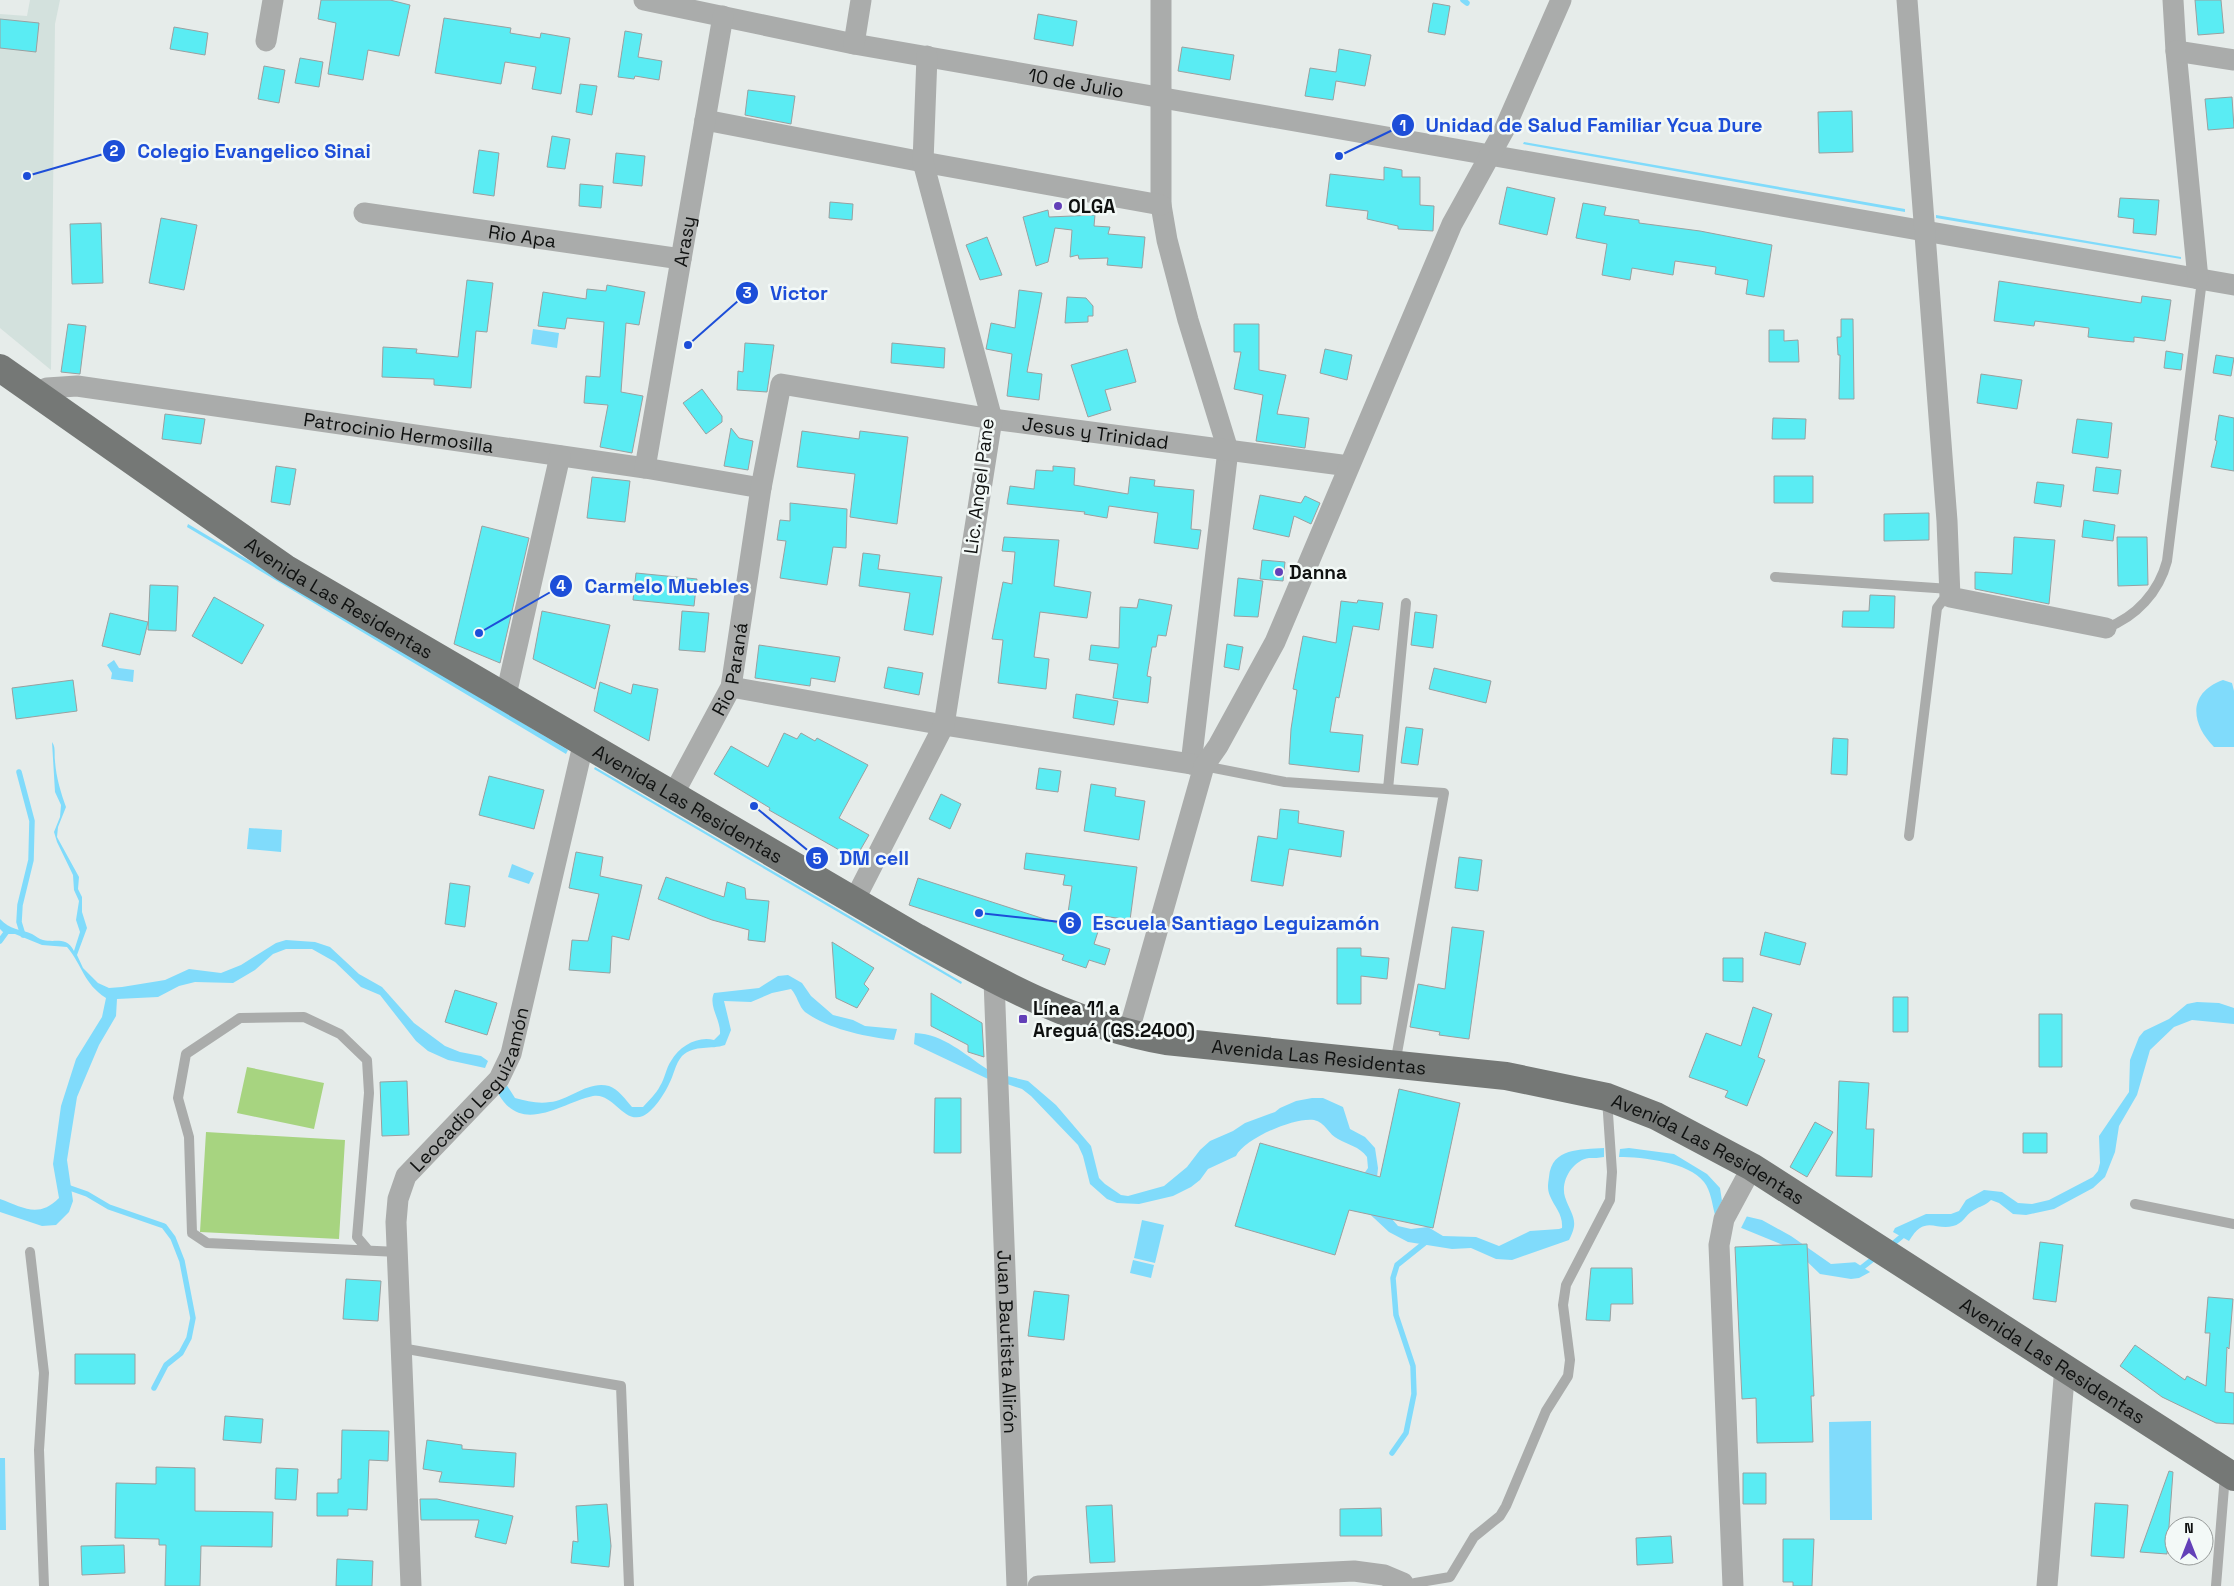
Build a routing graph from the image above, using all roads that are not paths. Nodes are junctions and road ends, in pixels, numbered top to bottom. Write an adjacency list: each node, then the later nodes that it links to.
1 (273, 0): 9 (street)
2 (644, 0): 8 (street, 10 de Julio)
3 (861, 0): 10 (street)
4 (1161, 0): 14 (street)
5 (1561, 0): 16 (street)
6 (1907, 0): 20 (street)
7 (2173, 0): 11 (street)
8 (723, 16): 10 (street, 10 de Julio); 15 (street, Arasy)
9 (266, 41)
10 (854, 44): 12 (street, 10 de Julio)
11 (2176, 51): 13 (street); 22 (street)
12 (927, 56): 14 (street, 10 de Julio); 17 (street, Lic. Angel Pane)
13 (2234, 60)
14 (1161, 97): 16 (street, 10 de Julio); 18 (street)
15 (705, 120): 17 (street); 21 (street, Arasy)
16 (1500, 155): 20 (street, 10 de Julio); 30 (street)
17 (923, 162): 18 (street); 27 (street, Lic. Angel Pane)
18 (1162, 205): 28 (street)
19 (364, 213): 21 (street, Rio Apa)
20 (1923, 230): 22 (street, 10 de Julio); 34 (street)
21 (681, 259): 31 (street, Arasy)
22 (2200, 279): 23 (street, 10 de Julio); 36 (lane)
23 (2234, 284)
24 (0, 368): 26 (main road, Avenida Las Residentas)
25 (781, 384): 27 (street, Jesus y Trinidad); 32 (street, Rio Paraná)
26 (35, 393): 29 (street, Patrocinio Hermosilla); 38 (main road, Avenida Las Residentas)
27 (992, 419): 28 (street, Jesus y Trinidad); 39 (street, Lic. Angel Pane)
28 (1228, 450): 30 (street, Jesus y Trinidad); 41 (street)
29 (560, 456): 31 (street, Patrocinio Hermosilla); 38 (street)
30 (1350, 466): 41 (street)
31 (646, 468): 32 (street, Patrocinio Hermosilla)
32 (761, 488): 37 (street, Rio Paraná)
33 (1775, 577): 34 (lane)
34 (1950, 593): 36 (street); 44 (lane)
35 (1406, 603): 42 (lane)
36 (2106, 628)
37 (731, 687): 39 (street); 43 (street, Rio Paraná)
38 (506, 695): 40 (main road, Avenida Las Residentas)
39 (944, 725): 41 (street); 45 (street, Lic. Angel Pane)
40 (584, 741): 43 (main road, Avenida Las Residentas); 55 (street, Leocadio Leguizamón)
41 (1197, 765): 42 (lane); 47 (street)
42 (1388, 789): 48 (lane)
43 (673, 795): 45 (main road, Avenida Las Residentas)
44 (1909, 836)
45 (854, 901): 46 (main road, Avenida Las Residentas)
46 (994, 980): 47 (main road, Avenida Las Residentas); 63 (street, Juan Bautista Alirón)
47 (1128, 1034): 48 (main road, Avenida Las Residentas)
48 (1395, 1064): 49 (main road, Avenida Las Residentas)
49 (1607, 1097): 50 (main road, Avenida Las Residentas); 66 (lane)
50 (1752, 1167): 57 (main road, Avenida Las Residentas); 67 (street)
51 (2135, 1204): 52 (lane)
52 (2234, 1224)
53 (368, 1250): 53 (lane); 55 (lane)
54 (30, 1252): 60 (lane)
55 (398, 1252): 56 (street, Leocadio Leguizamón)
56 (401, 1348): 61 (street, Leocadio Leguizamón); 62 (lane)
57 (2065, 1366): 58 (main road, Avenida Las Residentas); 68 (street)
58 (2230, 1474): 69 (lane)
59 (1212, 1582): 64 (street); 65 (street)
60 (44, 1586)
61 (411, 1586)
62 (628, 1586)
63 (1017, 1586)
64 (1038, 1586)
65 (1405, 1586)
66 (1412, 1586)
67 (1733, 1586)
68 (2047, 1586)
69 (2216, 1586)

